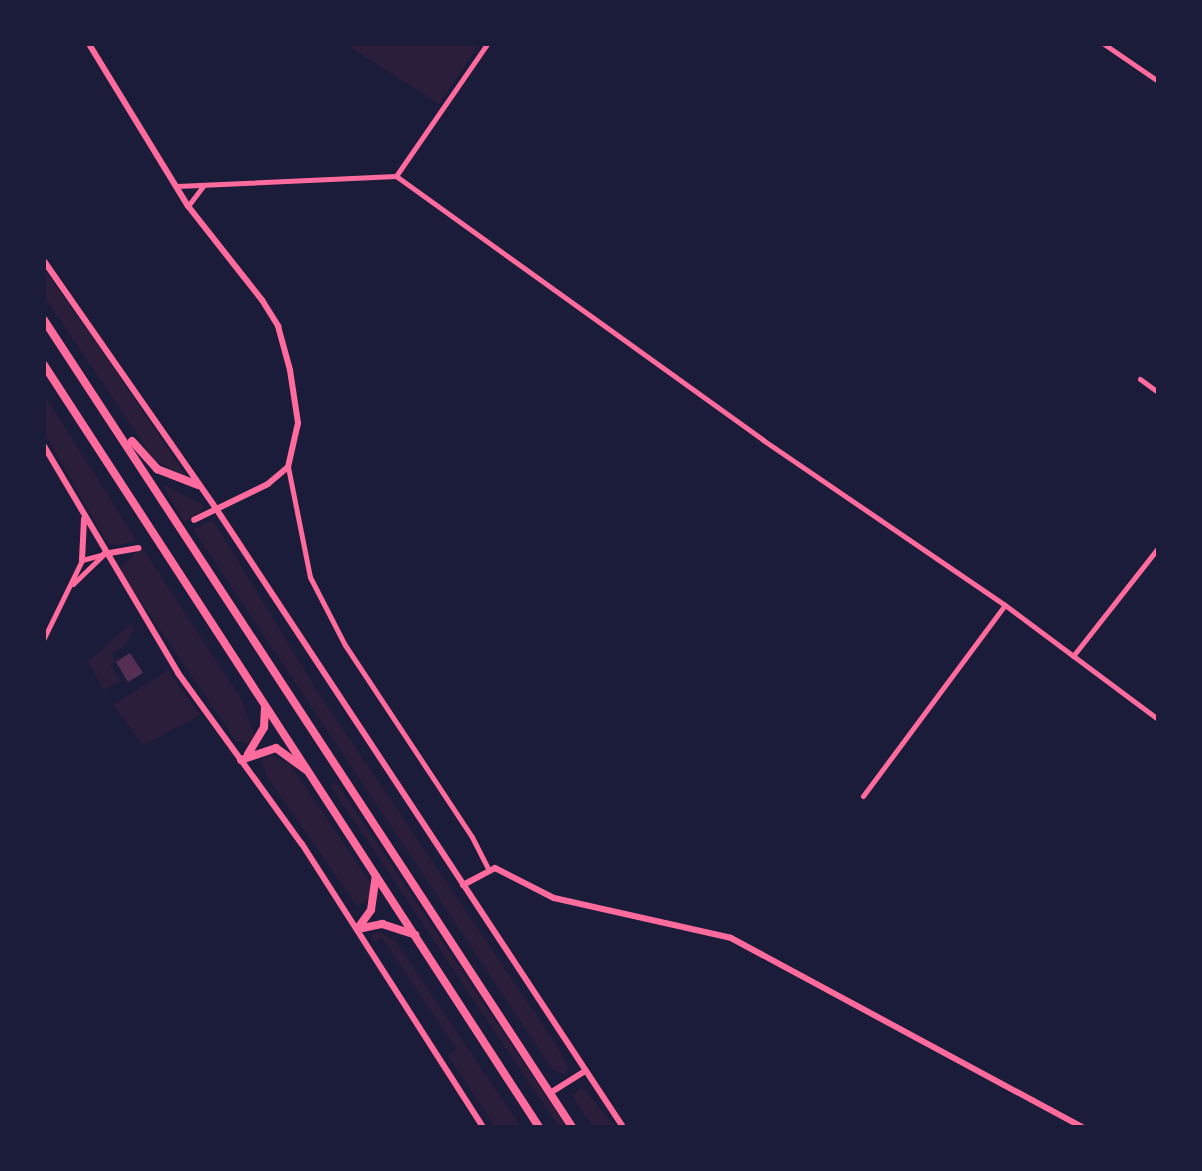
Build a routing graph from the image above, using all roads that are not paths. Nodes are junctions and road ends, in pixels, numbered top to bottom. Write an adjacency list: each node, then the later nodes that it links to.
1 (89, 44): 7 (street)
2 (487, 44): 5 (street)
3 (1104, 44): 4 (street)
4 (1158, 81)
5 (396, 176): 6 (street); 26 (street)
6 (204, 185): 7 (street); 8 (street)
7 (177, 186): 8 (street)
8 (188, 206): 16 (street)
9 (44, 261): 17 (street)
10 (44, 320): 14 (highway)
11 (45, 367): 29 (highway)
12 (1140, 379): 13 (street)
13 (1158, 392)
14 (99, 400): 17 (highway); 40 (highway)
15 (44, 446): 19 (street)
16 (288, 467): 18 (street); 34 (street)
17 (198, 485): 18 (street)
18 (217, 510): 20 (street); 36 (street)
19 (83, 511): 23 (street); 24 (street)
20 (194, 520)
21 (138, 548): 23 (street)
22 (1158, 548): 28 (street)
23 (104, 554): 24 (street); 25 (street); 31 (street)
24 (82, 560): 25 (street)
25 (70, 587): 27 (street)
26 (1005, 605): 28 (street); 33 (street)
27 (44, 638)
28 (1073, 656): 30 (street)
29 (264, 701): 31 (highway); 32 (highway)
30 (1158, 719)
31 (241, 760): 32 (highway); 37 (street)
32 (324, 791): 35 (highway)
33 (863, 796)
34 (488, 869): 36 (street); 45 (street)
35 (376, 876): 37 (highway); 38 (highway)
36 (463, 885): 39 (street)
37 (358, 929): 38 (highway); 41 (street)
38 (415, 935): 42 (highway)
39 (584, 1072): 40 (street); 44 (street)
40 (550, 1093): 43 (highway)
41 (483, 1127)
42 (539, 1127)
43 (572, 1127)
44 (623, 1127)
45 (1082, 1127)

